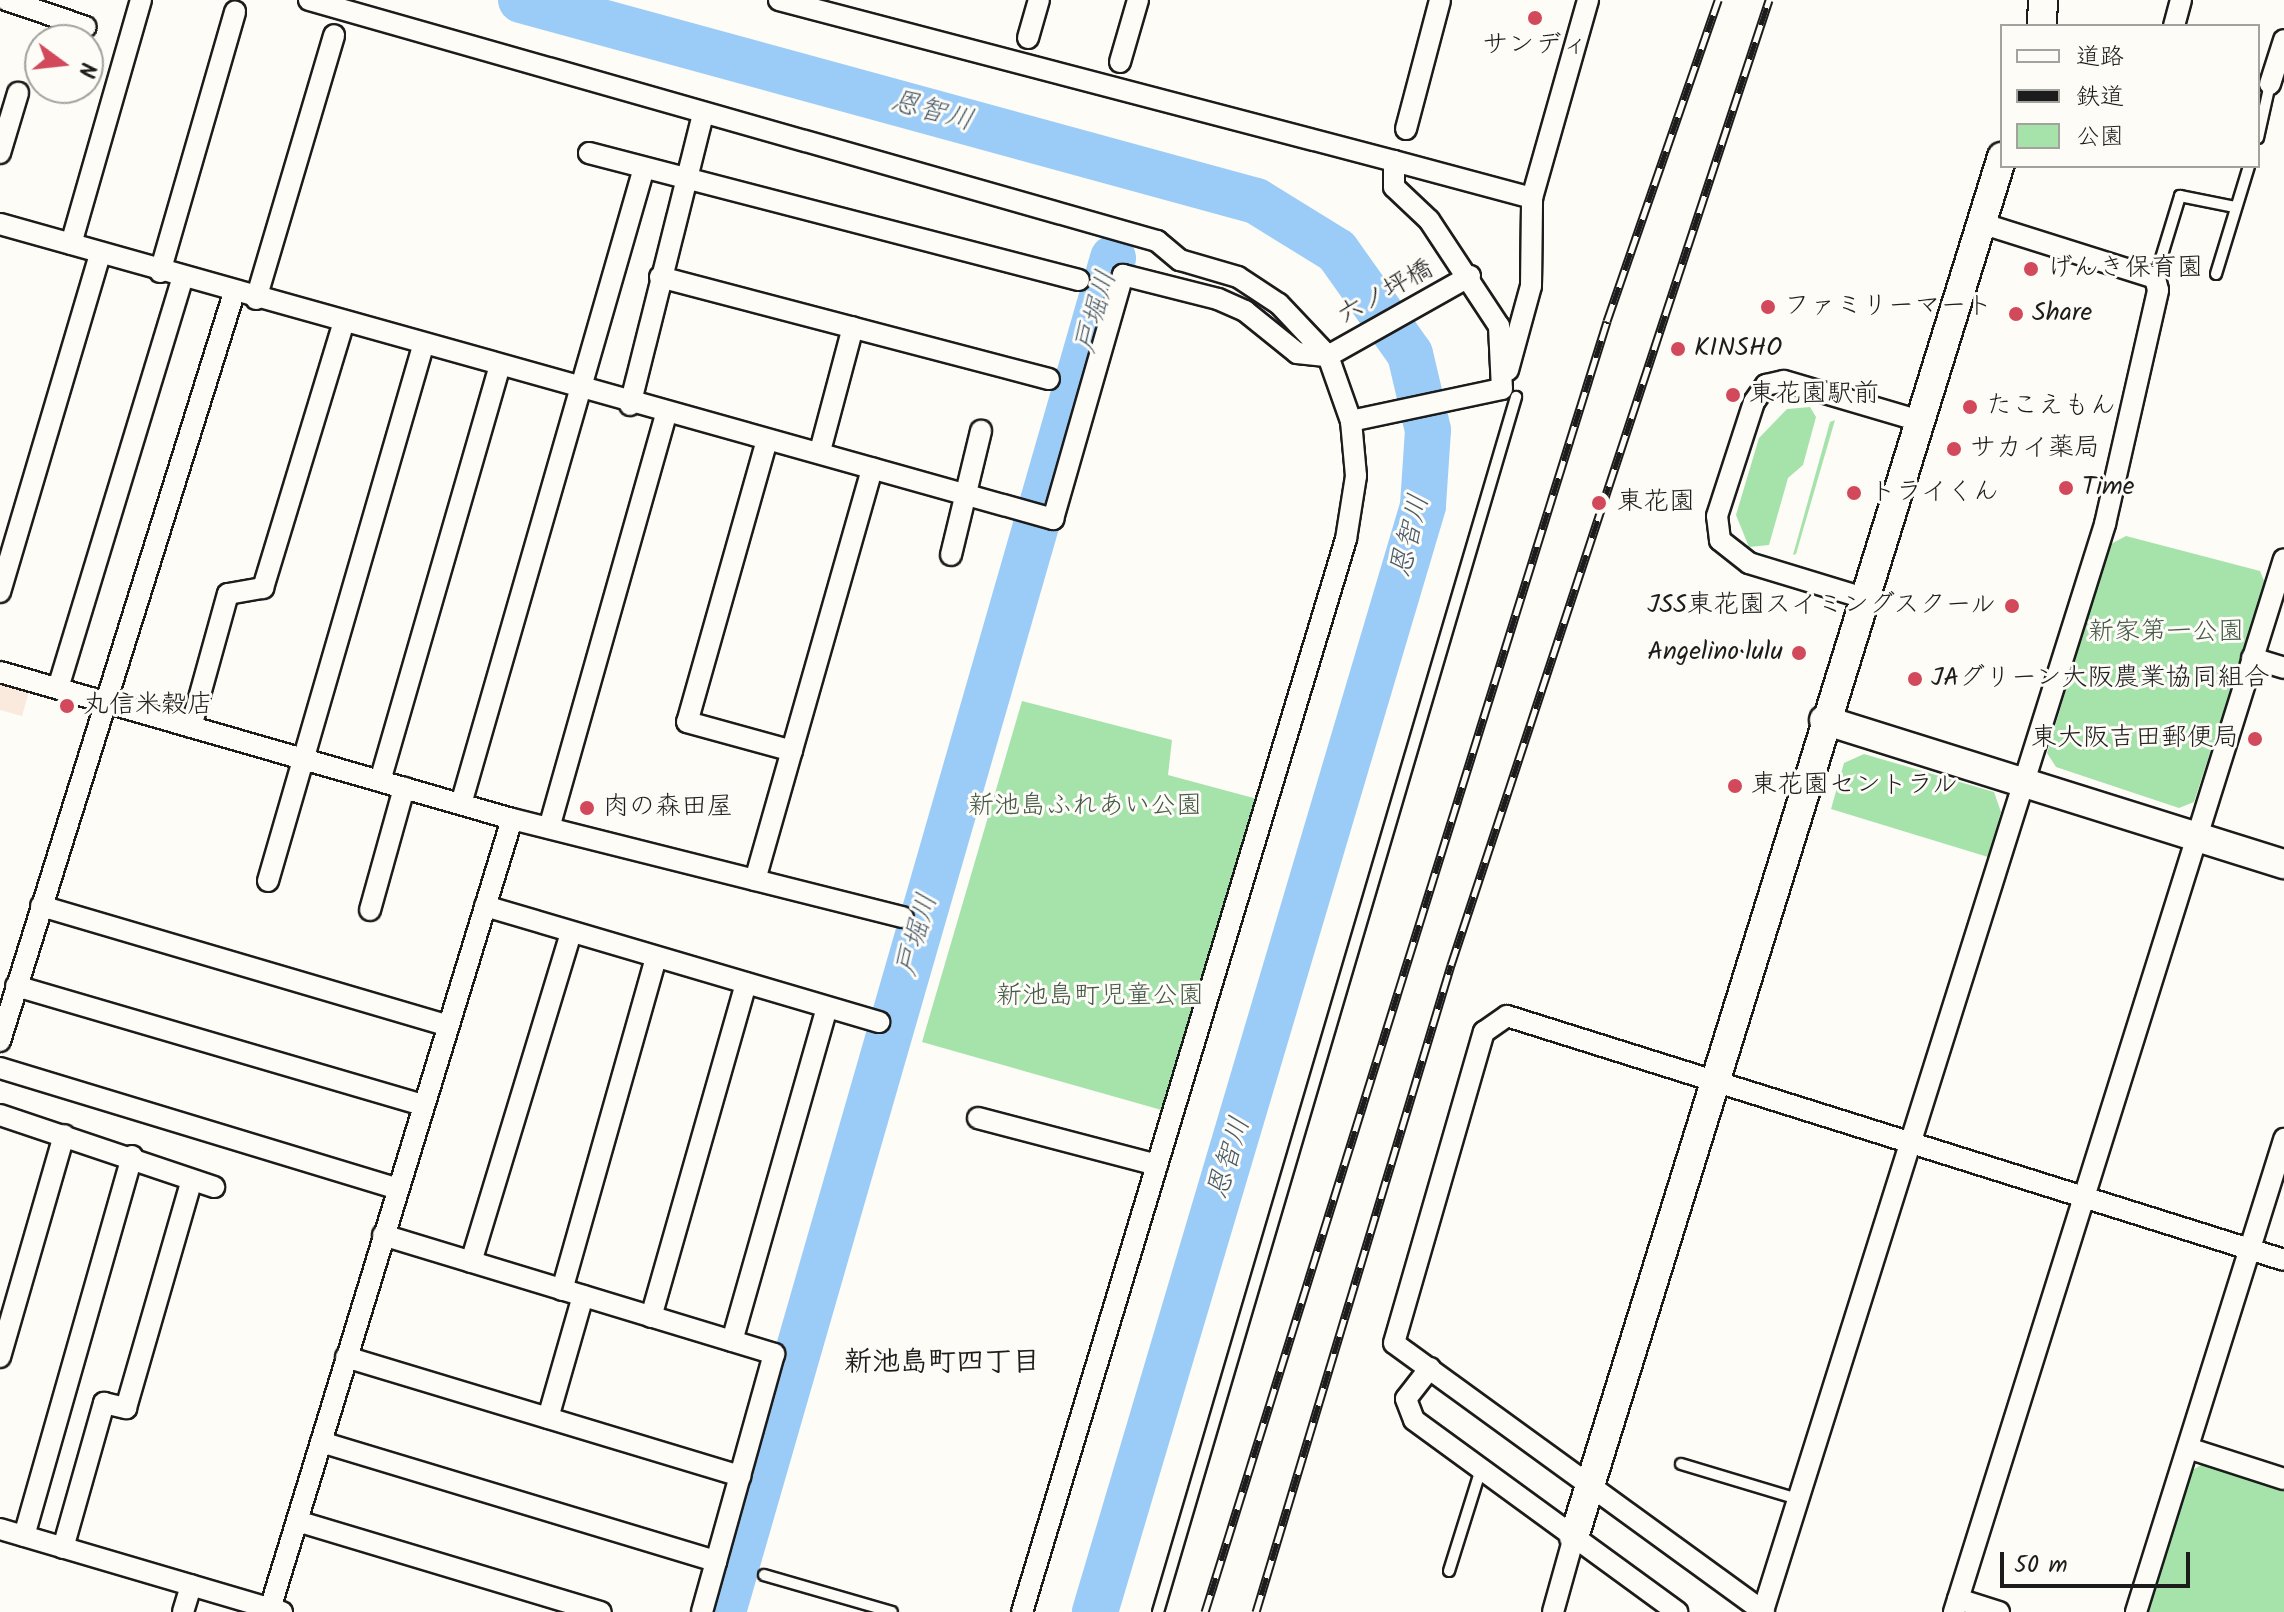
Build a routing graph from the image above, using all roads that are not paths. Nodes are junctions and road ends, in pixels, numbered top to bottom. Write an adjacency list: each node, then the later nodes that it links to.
1 (6, 0): 12 (street)
2 (141, 0): 35 (street)
3 (309, 0): 21 (street)
4 (779, 0): 26 (street)
5 (1039, 0): 16 (street)
6 (1138, 0): 18 (street)
7 (1440, 0): 22 (street)
8 (1588, 0): 31 (street)
9 (2043, 0): 13 (street)
10 (2181, 0): 14 (street)
11 (235, 12): 37 (street)
12 (77, 24)
13 (2042, 24)
14 (2175, 24)
15 (334, 35): 45 (street)
16 (1028, 38)
17 (2284, 40): 19 (street)
18 (1120, 62)
19 (2270, 84): 23 (lane)
20 (18, 93): 24 (street)
21 (702, 118): 30 (street); 49 (street)
22 (1406, 129)
23 (2260, 129)
24 (0, 153)
25 (589, 153): 28 (street)
26 (1394, 161): 31 (street); 39 (street)
27 (2000, 163): 33 (street)
28 (644, 168): 30 (street); 52 (street)
29 (2248, 168): 32 (lane)
30 (685, 180): 40 (street); 43 (street)
31 (1532, 198): 53 (street)
32 (2235, 207): 38 (lane); 41 (lane)
33 (1981, 223): 41 (street); 57 (street)
34 (0, 224): 35 (street)
35 (71, 244): 36 (street)
36 (100, 255): 37 (street); 65 (street)
37 (160, 272): 42 (street)
38 (2216, 274)
39 (1470, 276): 49 (street, 六ノ坪橋); 53 (street)
40 (660, 277): 47 (street); 54 (street)
41 (2155, 278): 77 (street)
42 (182, 280): 44 (street); 70 (street)
43 (1079, 280)
44 (234, 293): 45 (street); 71 (street)
45 (256, 299): 46 (street)
46 (343, 325): 48 (street); 73 (street)
47 (853, 327): 51 (street); 60 (street)
48 (423, 346): 50 (street); 75 (street)
49 (1328, 356): 56 (street); 62 (street)
50 (499, 369): 52 (street); 76 (street)
51 (1049, 379)
52 (577, 390): 54 (street); 79 (street)
53 (1509, 393): 56 (street); 148 (lane)
54 (630, 405): 55 (street)
55 (666, 414): 59 (street); 81 (street)
56 (1351, 421): 107 (street)
57 (1920, 421): 66 (street); 66 (street)
58 (981, 431): 62 (street)
59 (767, 440): 60 (street); 74 (street)
60 (820, 451): 61 (street)
61 (872, 468): 62 (street); 74 (street)
62 (965, 495): 63 (street)
63 (951, 555)
64 (2284, 559): 67 (street)
65 (0, 592)
66 (1864, 598): 72 (street)
67 (2252, 658): 68 (street); 82 (street)
68 (2284, 668)
69 (0, 672): 70 (street)
70 (58, 688): 71 (street)
71 (103, 701): 73 (street); 86 (street)
72 (1824, 720): 77 (street); 99 (street)
73 (191, 727): 75 (street)
74 (792, 751): 84 (street)
75 (303, 759): 76 (street); 85 (street)
76 (380, 781): 78 (street)
77 (2024, 781): 82 (street); 105 (street)
78 (404, 788): 79 (street); 88 (street)
79 (461, 804): 80 (street)
80 (512, 819): 81 (street); 87 (street)
81 (549, 828): 84 (street)
82 (2195, 835): 83 (street); 111 (street)
83 (2284, 864)
84 (755, 880): 89 (street)
85 (268, 881)
86 (41, 906): 93 (street); 96 (street)
87 (485, 906): 90 (street); 96 (street)
88 (370, 910)
89 (903, 917)
90 (571, 933): 91 (street); 115 (street)
91 (656, 958): 92 (street); 116 (street)
92 (746, 983): 94 (street); 118 (street)
93 (16, 986): 97 (street); 100 (street)
94 (827, 1007): 95 (street); 119 (street)
95 (879, 1022)
96 (448, 1026): 100 (street)
97 (1, 1032)
98 (0, 1068): 110 (street)
99 (1712, 1080): 105 (street); 122 (street); 130 (street)
100 (424, 1105): 110 (street)
101 (0, 1115): 103 (street)
102 (978, 1118): 107 (street)
103 (64, 1135): 106 (street); 120 (street)
104 (2284, 1139): 113 (street)
105 (1911, 1143): 111 (street); 131 (street)
106 (132, 1156): 108 (street); 134 (street)
107 (1157, 1165): 147 (street)
108 (192, 1180): 109 (street); 136 (street)
109 (214, 1187)
110 (398, 1189): 112 (street)
111 (2081, 1197): 113 (street); 141 (street)
112 (383, 1235): 115 (street); 121 (street)
113 (2249, 1250): 114 (street); 125 (street)
114 (2284, 1260)
115 (471, 1262): 116 (street)
116 (562, 1290): 117 (street)
117 (583, 1296): 118 (street); 123 (street)
118 (651, 1317): 119 (street)
119 (732, 1341): 128 (street)
120 (0, 1357)
121 (346, 1357): 123 (street); 124 (street)
122 (1430, 1368): 127 (street); 130 (street)
123 (548, 1418): 128 (street)
124 (321, 1442): 132 (street); 137 (street)
125 (2188, 1448): 129 (street); 153 (street)
126 (1681, 1464): 131 (lane)
127 (1481, 1469): 135 (street); 138 (lane)
128 (740, 1476): 137 (street)
129 (2284, 1479)
130 (1590, 1482): 135 (street); 151 (street)
131 (1798, 1499): 151 (street)
132 (297, 1521): 142 (street); 144 (street)
133 (0, 1529): 134 (street)
134 (24, 1536): 136 (street)
135 (1574, 1537): 149 (street); 150 (street)
136 (63, 1548): 140 (street)
137 (716, 1561): 145 (street)
138 (1449, 1571)
139 (764, 1575): 146 (lane)
140 (191, 1585): 142 (street); 143 (street)
141 (1956, 1606): 152 (street)
142 (274, 1611)
143 (183, 1612)
144 (601, 1612)
145 (702, 1612)
146 (892, 1612)
147 (1022, 1612)
148 (1158, 1612)
149 (1553, 1612)
150 (1677, 1612)
151 (1764, 1612)
152 (1999, 1612)
153 (2136, 1612)

